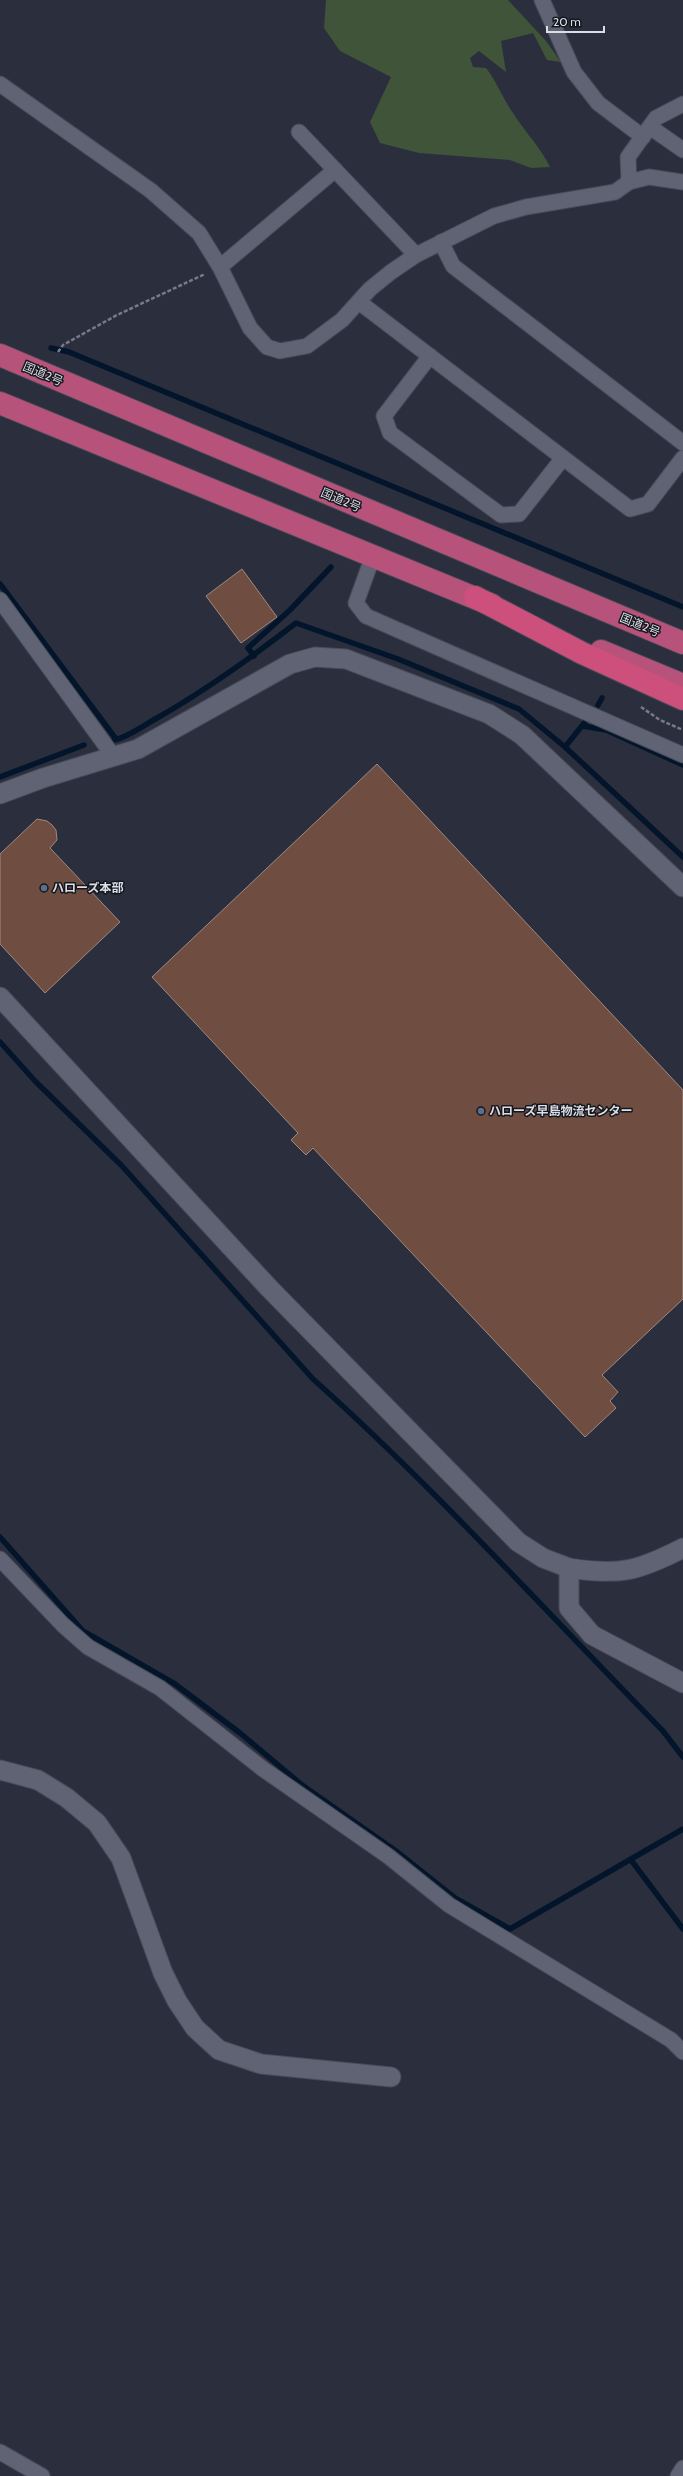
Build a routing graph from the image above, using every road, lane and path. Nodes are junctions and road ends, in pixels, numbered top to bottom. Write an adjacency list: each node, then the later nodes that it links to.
1 (542, 0): 5 (street)
2 (0, 84): 12 (street)
3 (683, 104): 5 (street)
4 (299, 132): 7 (street)
5 (646, 132): 6 (street); 8 (street)
6 (683, 150)
7 (335, 170): 11 (street); 12 (street)
8 (629, 182): 9 (street); 10 (street)
9 (683, 182)
10 (441, 242): 11 (street); 18 (street)
11 (416, 255): 13 (street)
12 (220, 267): 13 (street); 14 (path)
13 (359, 302): 16 (street)
14 (58, 352)
15 (0, 355): 24 (highway, 国道2号)
16 (430, 356): 19 (street); 19 (street)
17 (0, 403): 21 (highway)
18 (683, 443)
19 (563, 458): 20 (street)
20 (683, 458)
21 (373, 556): 22 (highway); 29 (street)
22 (475, 598): 25 (highway); 26 (highway)
23 (0, 600): 30 (street)
24 (683, 642)
25 (683, 685)
26 (683, 699)
27 (641, 707): 28 (path)
28 (683, 730)
29 (683, 755)
30 (114, 757): 31 (street); 32 (street)
31 (0, 794)
32 (683, 887)
33 (0, 997): 36 (street)
34 (683, 1548): 36 (street)
35 (0, 1559): 39 (street)
36 (569, 1568): 37 (street)
37 (683, 1683)
38 (0, 1770): 40 (street)
39 (683, 2052)
40 (391, 2077)
41 (0, 2452): 43 (street)
42 (683, 2468): 44 (street)
43 (42, 2476)
44 (678, 2476)

